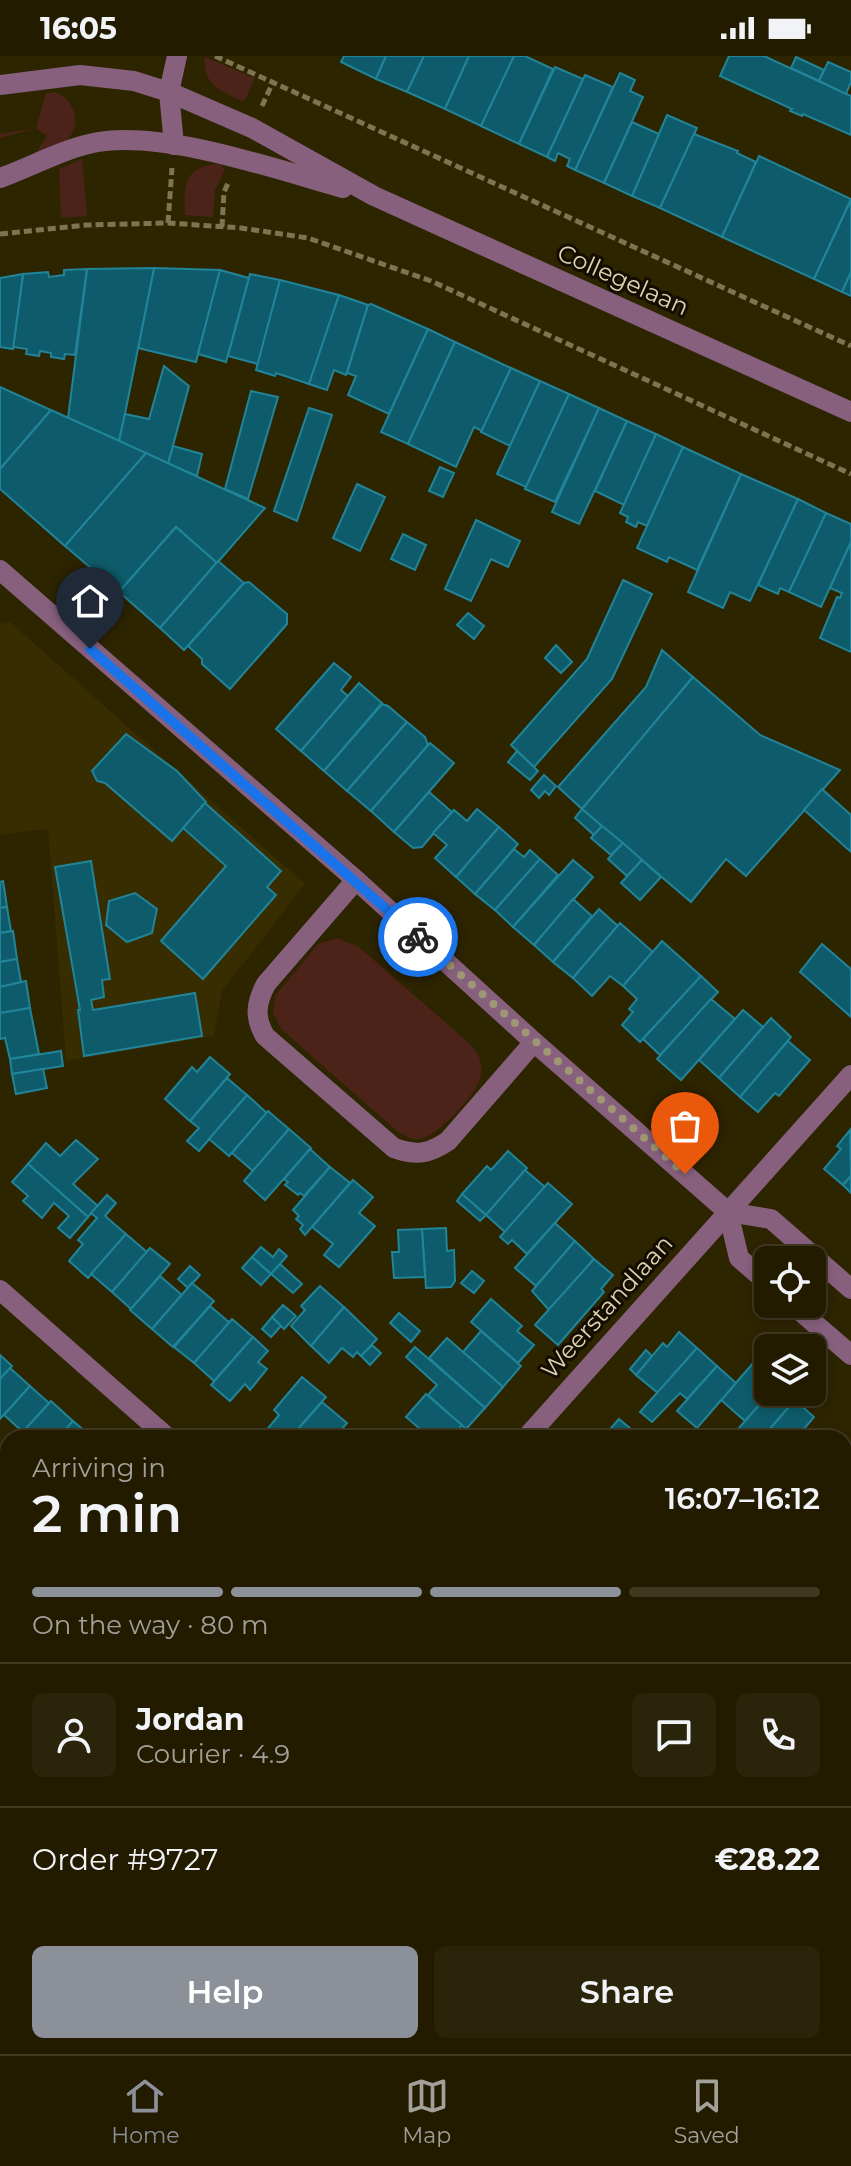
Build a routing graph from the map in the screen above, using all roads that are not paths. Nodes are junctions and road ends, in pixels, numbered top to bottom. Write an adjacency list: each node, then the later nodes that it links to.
1 (177, 56): 3 (street)
2 (0, 85): 3 (street, Collegelaan)
3 (169, 92): 4 (street); 6 (street, Collegelaan)
4 (174, 145): 5 (street, Collegelaan); 6 (street, Collegelaan)
5 (0, 178)
6 (374, 196): 7 (street, Collegelaan)
7 (851, 412)
8 (0, 570): 9 (street)
9 (356, 880): 10 (street); 10 (street)
10 (534, 1042): 12 (street)
11 (851, 1075): 12 (street, Weerstandlaan)
12 (728, 1212): 13 (street); 14 (street); 19 (street, Weerstandlaan)
13 (754, 1271)
14 (851, 1289)
15 (0, 1290): 18 (street)
16 (808, 1318): 17 (street)
17 (851, 1355)
18 (159, 1430)
19 (533, 1430)

